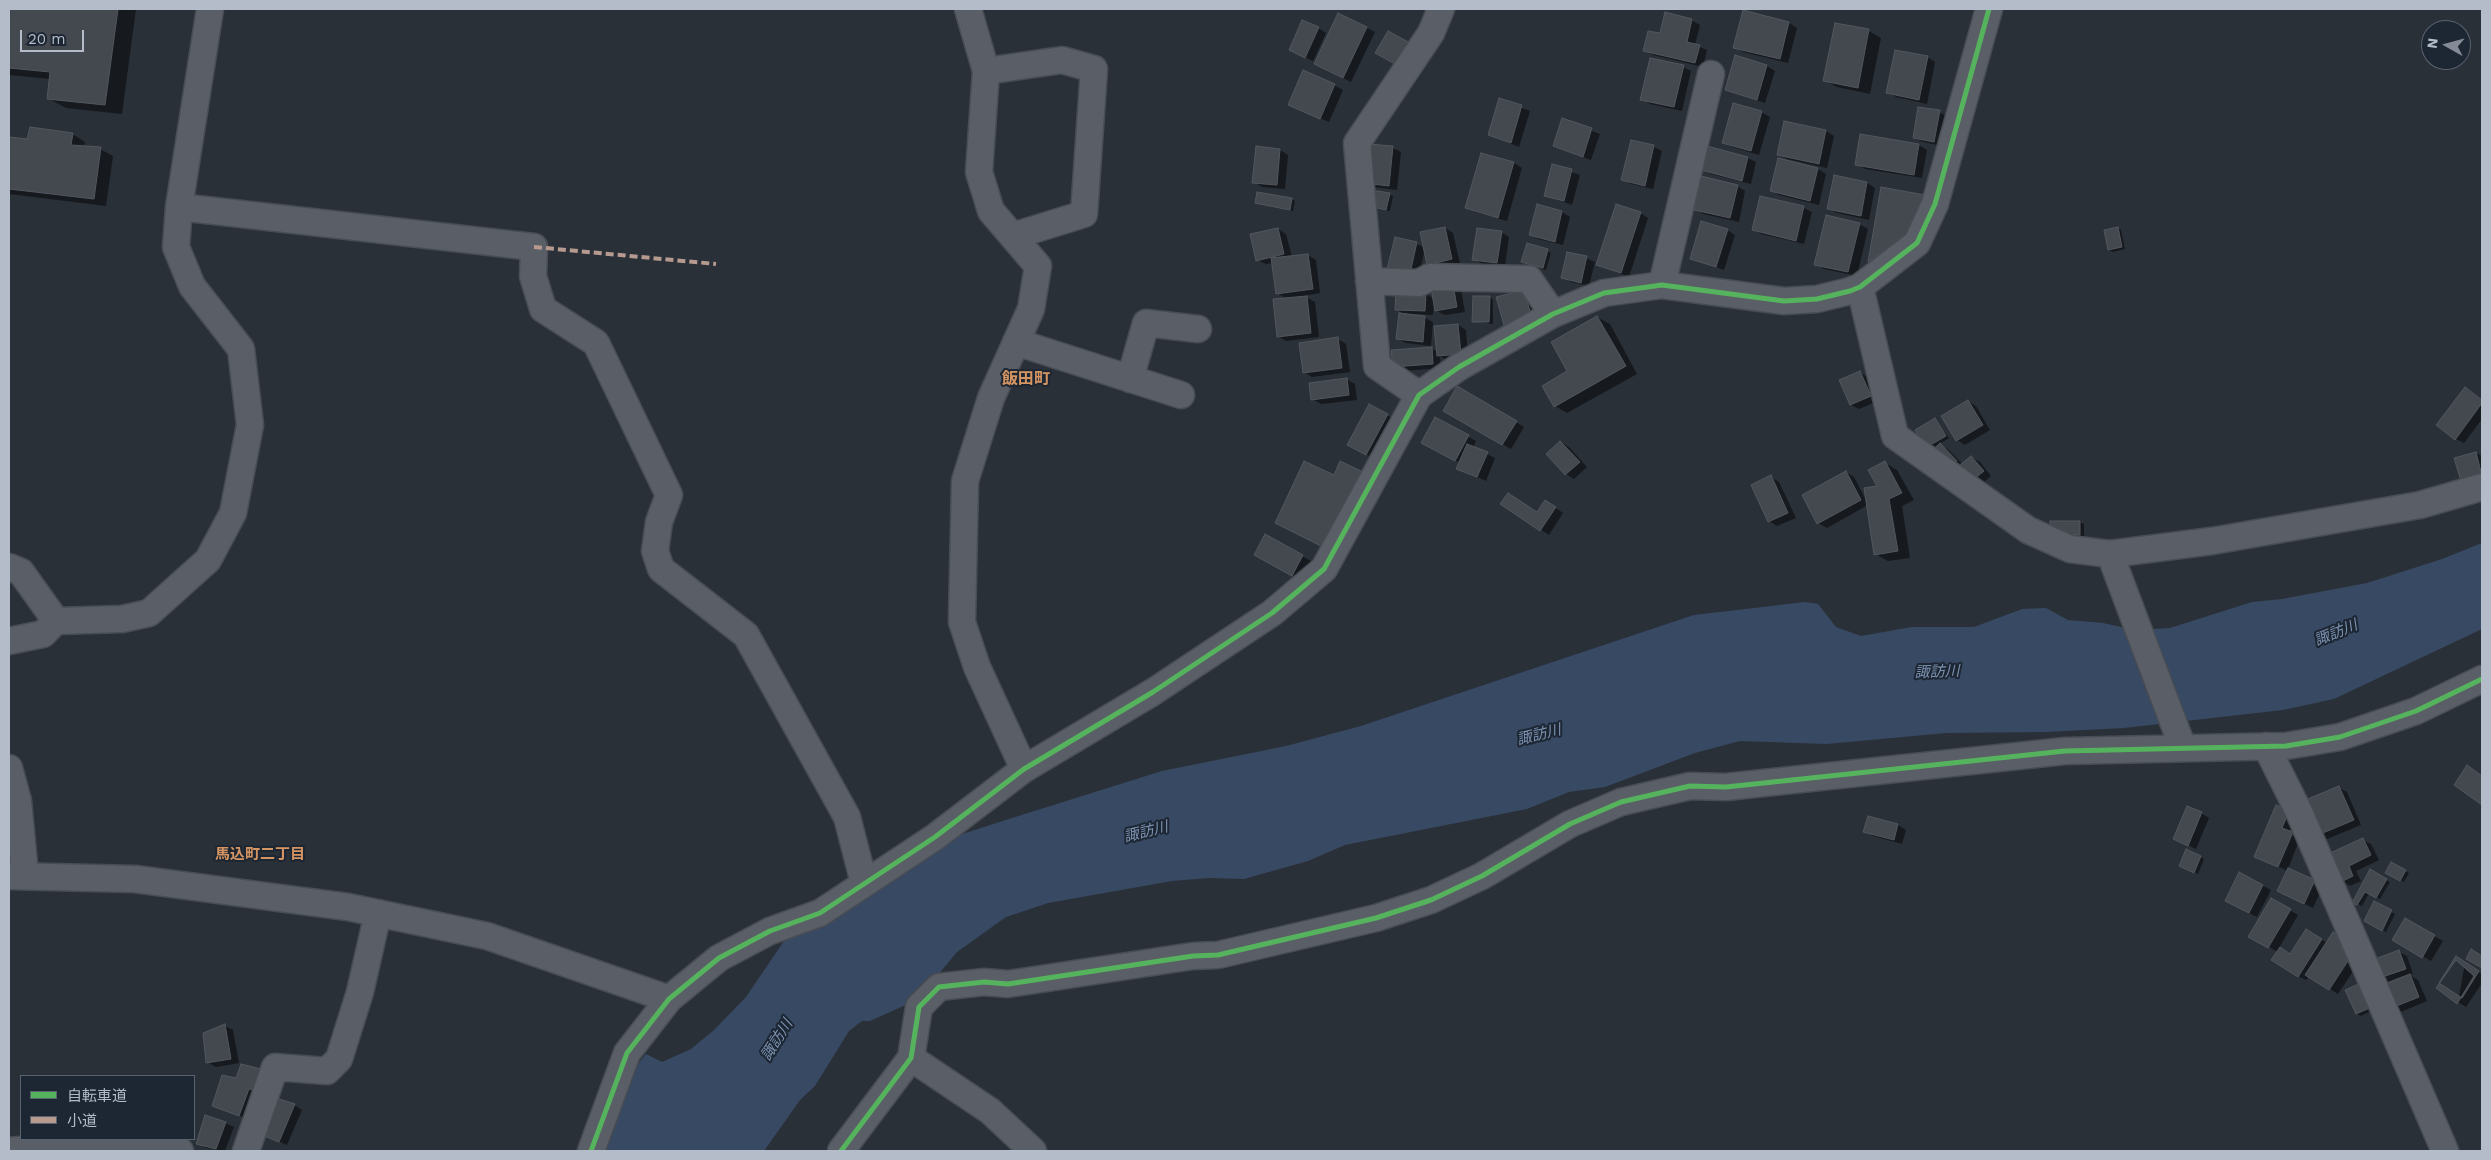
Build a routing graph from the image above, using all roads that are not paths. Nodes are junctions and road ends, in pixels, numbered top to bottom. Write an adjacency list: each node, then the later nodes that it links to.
1 (210, 9): 7 (street)
2 (968, 9): 5 (street)
3 (1441, 9): 9 (street)
4 (1989, 9): 11 (street)
5 (986, 71): 8 (street); 8 (street)
6 (1711, 74): 10 (street)
7 (179, 207): 21 (street); 29 (street)
8 (1013, 236): 14 (street)
9 (1369, 281): 12 (street); 17 (street)
10 (1662, 285): 11 (street); 12 (street)
11 (1860, 287): 19 (street)
12 (1552, 314): 17 (street)
13 (1198, 329): 15 (street)
14 (1016, 342): 15 (street); 27 (street)
15 (1130, 378): 16 (street)
16 (1181, 395)
17 (1419, 395): 27 (street)
18 (2482, 487): 19 (street)
19 (2114, 564): 25 (street)
20 (9, 567): 21 (street)
21 (56, 621): 22 (street)
22 (9, 641)
23 (2482, 679): 24 (street)
24 (2266, 746): 25 (street); 41 (street)
25 (2183, 748): 33 (street)
26 (9, 768): 28 (street)
27 (1024, 769): 29 (street)
28 (17, 875): 30 (street)
29 (864, 883): 31 (street)
30 (378, 913): 31 (street); 36 (street)
31 (669, 999): 32 (street)
32 (627, 1054): 37 (street); 38 (street)
33 (911, 1058): 39 (street); 40 (street)
34 (9, 1151): 35 (street)
35 (180, 1151)
36 (246, 1151)
37 (572, 1151)
38 (591, 1151)
39 (841, 1151)
40 (1033, 1151)
41 (2444, 1151)

